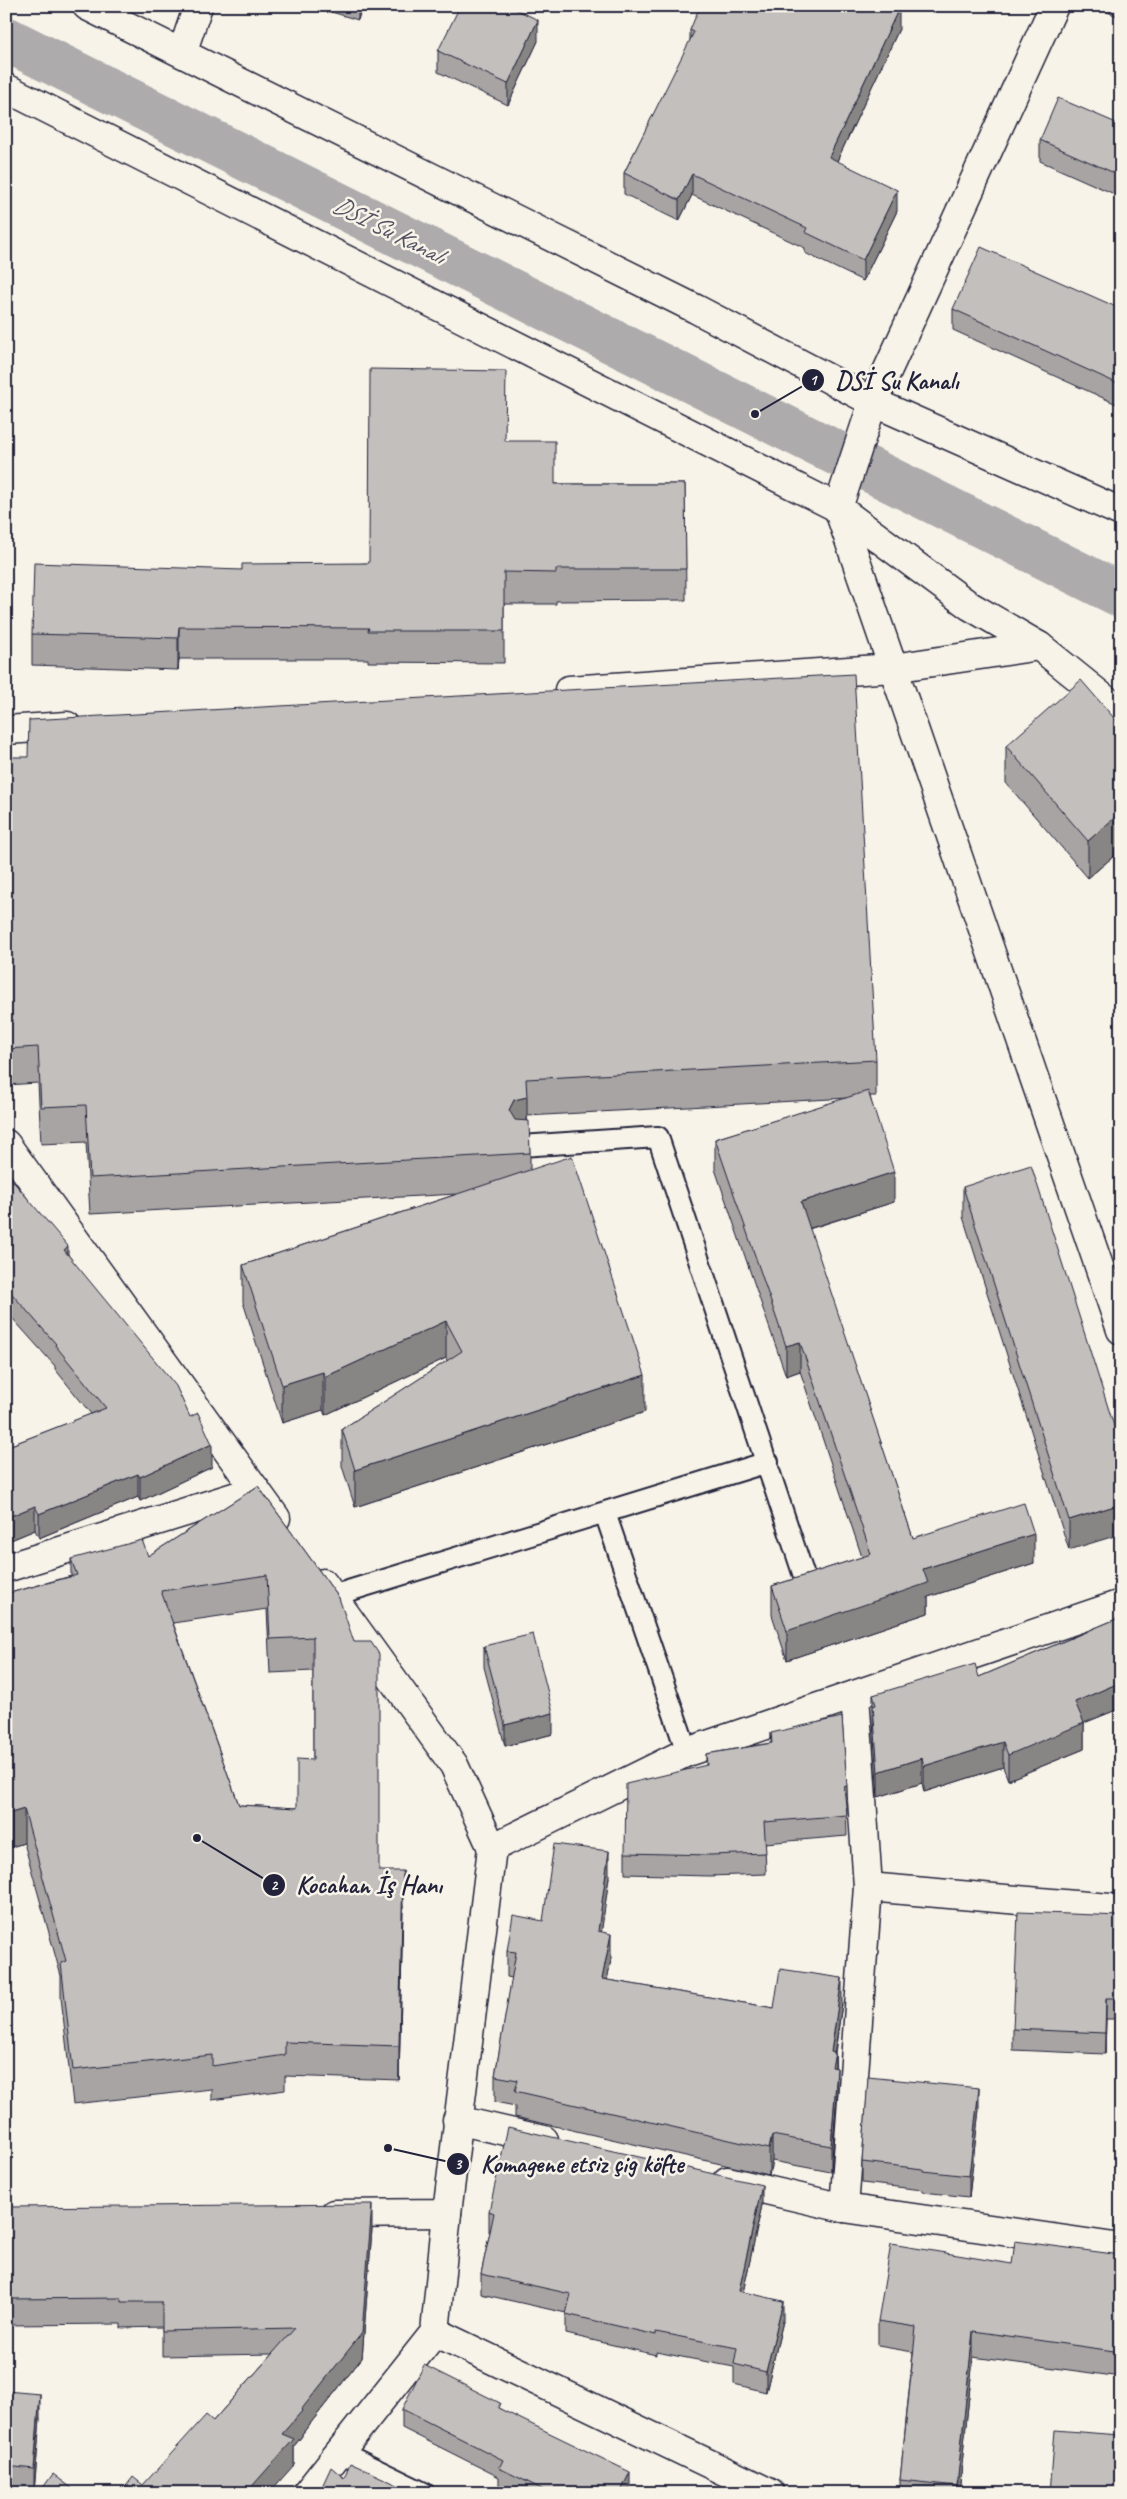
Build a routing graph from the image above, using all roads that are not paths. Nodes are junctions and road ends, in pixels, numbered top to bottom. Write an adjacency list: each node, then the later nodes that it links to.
1 (88, 6): 4 (street)
2 (198, 6): 4 (street)
3 (1052, 7): 6 (street)
4 (182, 53): 6 (street)
5 (6, 88): 7 (street)
6 (873, 402): 7 (street); 8 (street)
7 (838, 508): 9 (street); 10 (street)
8 (1121, 512)
9 (1039, 646): 10 (street); 12 (street)
10 (893, 668): 11 (street); 17 (street)
11 (544, 692)
12 (1121, 712)
13 (96, 724): 14 (street)
14 (6, 730)
15 (6, 1144): 19 (street)
16 (521, 1146): 18 (lane)
17 (1121, 1330)
18 (768, 1462): 20 (lane); 24 (lane)
19 (256, 1490): 21 (street); 23 (street)
20 (604, 1513): 25 (lane); 28 (lane)
21 (288, 1536)
22 (310, 1566): 25 (street)
23 (6, 1568)
24 (803, 1573)
25 (332, 1596): 29 (street)
26 (1121, 1604): 27 (street)
27 (855, 1695): 28 (street); 30 (street)
28 (687, 1752): 29 (street)
29 (492, 1848): 32 (street)
30 (868, 1887): 31 (street); 35 (street)
31 (1121, 1909)
32 (457, 2120): 33 (street); 36 (street)
33 (564, 2144)
34 (699, 2175): 35 (street)
35 (844, 2208): 38 (street)
36 (447, 2213): 37 (street); 39 (street)
37 (310, 2214)
38 (1121, 2248)
39 (435, 2332): 40 (street); 43 (street)
40 (340, 2452): 41 (street); 42 (lane)
41 (307, 2493)
42 (424, 2493)
43 (770, 2493)

